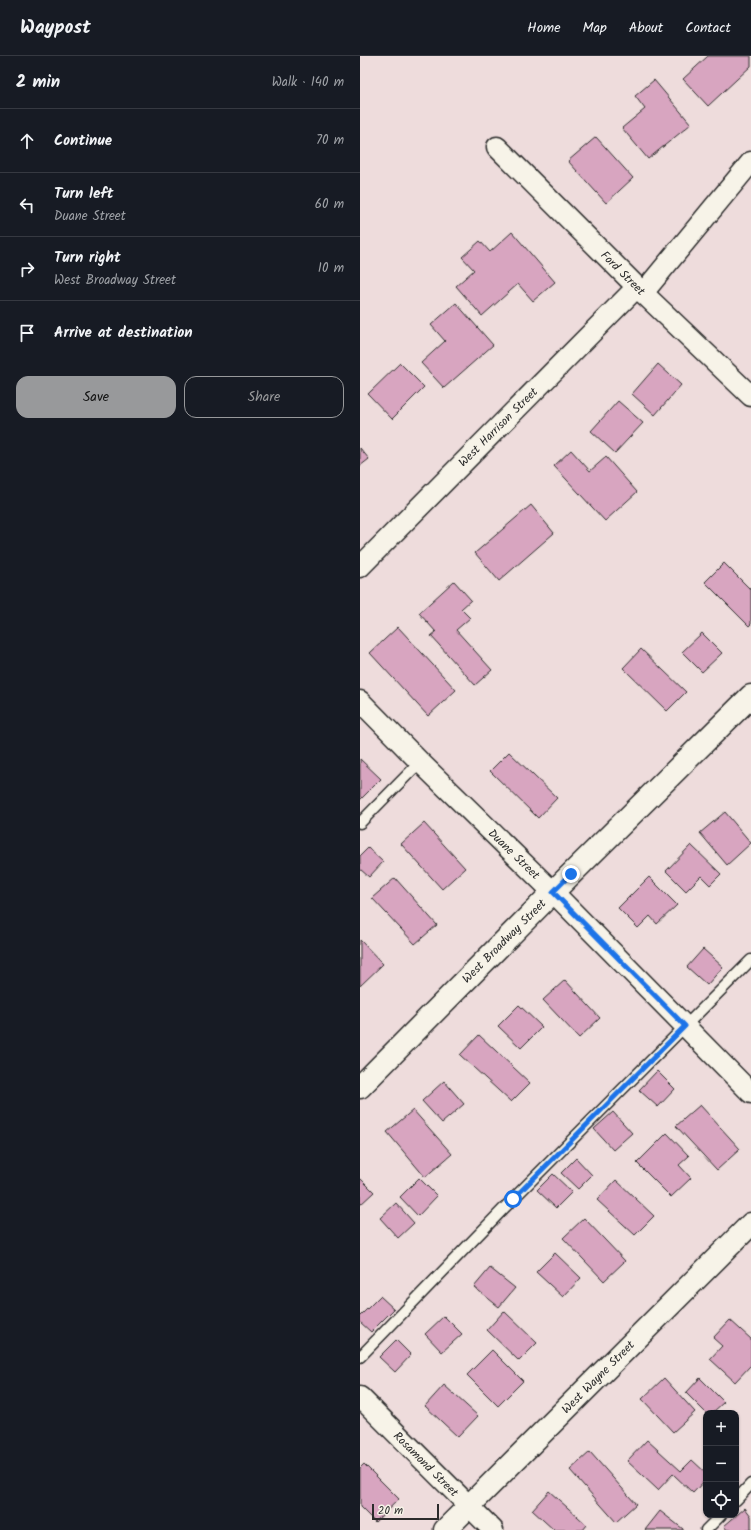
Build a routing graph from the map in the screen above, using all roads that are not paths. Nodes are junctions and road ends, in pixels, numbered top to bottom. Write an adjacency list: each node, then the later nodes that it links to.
1 (498, 148): 3 (street, Ford Street)
2 (751, 162): 3 (street, West Harrison Street)
3 (640, 290): 4 (street, Ford Street); 5 (street, West Harrison Street)
4 (751, 396)
5 (360, 567)
6 (751, 696): 10 (street, West Broadway Street)
7 (360, 701): 8 (street, Duane Street)
8 (420, 762): 9 (lane); 10 (street, Duane Street)
9 (360, 823)
10 (553, 892): 12 (street, Duane Street); 13 (street, West Broadway Street)
11 (751, 960): 12 (lane)
12 (685, 1026): 14 (street, Duane Street); 16 (lane)
13 (360, 1087)
14 (751, 1093)
15 (751, 1224): 20 (street, West Wayne Street)
16 (360, 1357)
17 (360, 1398): 20 (street, Rosamond Street)
18 (751, 1484): 19 (lane)
19 (739, 1497)
20 (469, 1506): 22 (street, West Wayne Street); 23 (street, Rosamond Street)
21 (718, 1518): 24 (lane)
22 (445, 1530)
23 (493, 1530)
24 (706, 1530)

